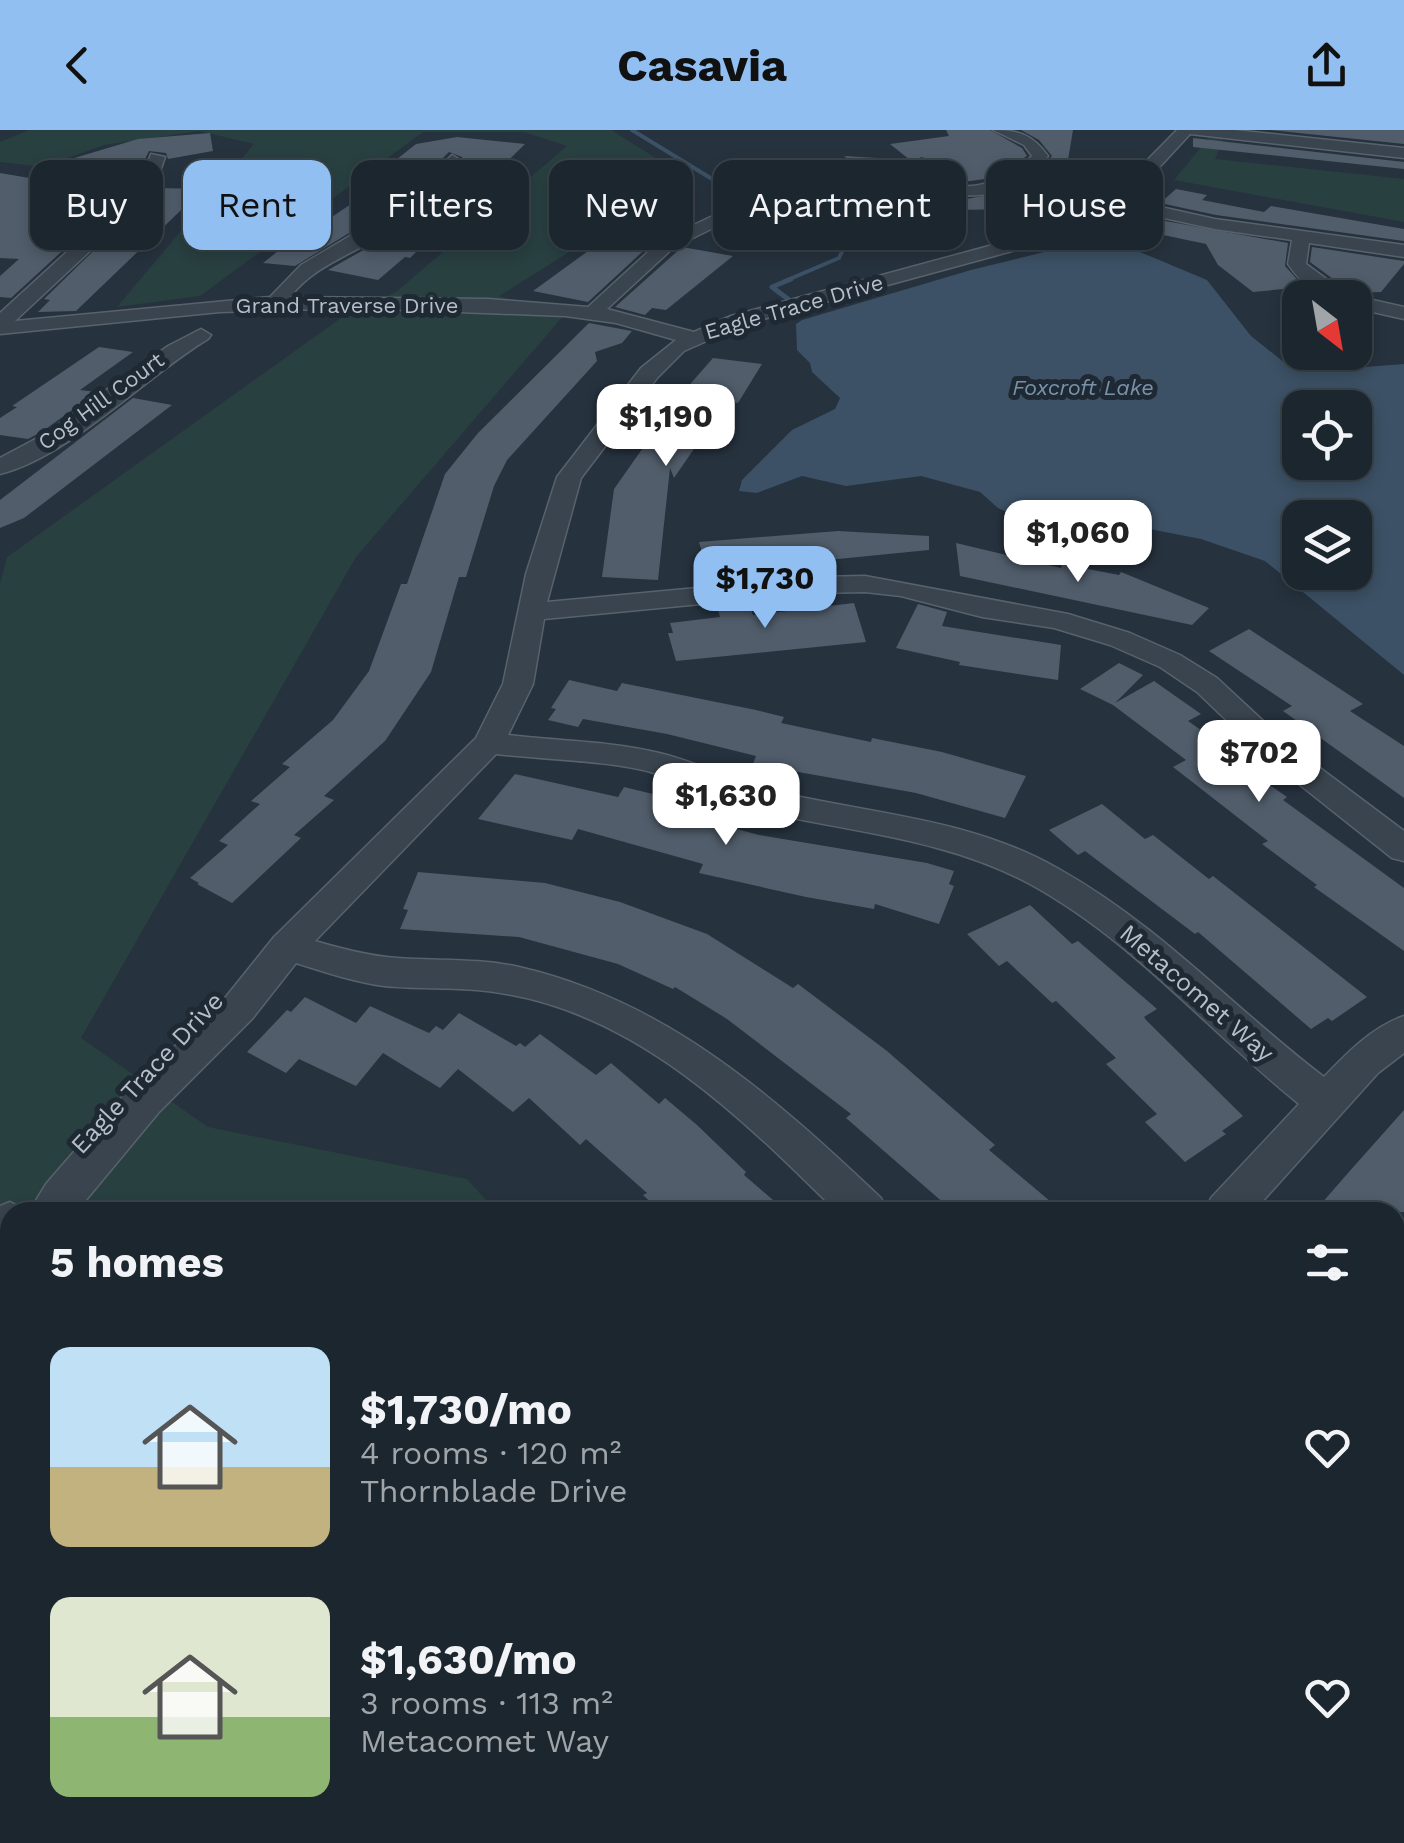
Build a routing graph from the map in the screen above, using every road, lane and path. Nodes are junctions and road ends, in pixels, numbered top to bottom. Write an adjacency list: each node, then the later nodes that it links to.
1 (1001, 130): 5 (street)
2 (1188, 130): 3 (street); 6 (street, Eagle Trace Drive)
3 (1404, 154)
4 (157, 157): 18 (street)
5 (1036, 160)
6 (1156, 160)
7 (1163, 212): 9 (street)
8 (713, 220): 16 (street)
9 (1301, 238): 12 (street); 13 (street)
10 (351, 246): 14 (street)
11 (992, 250): 20 (street, Eagle Trace Drive)
12 (1404, 250)
13 (1314, 280)
14 (276, 303): 16 (street, Grand Traverse Drive); 18 (street, Grand Traverse Drive)
15 (1372, 306): 17 (street)
16 (593, 312): 20 (street, Grand Traverse Drive)
17 (1404, 313)
18 (0, 326)
19 (201, 334): 21 (street, Cog Hill Court)
20 (690, 338): 22 (street, Eagle Trace Drive)
21 (0, 467)
22 (534, 611): 23 (street, Eagle Trace Drive); 24 (street)
23 (489, 743): 25 (street, Eagle Trace Drive); 27 (street, Metacomet Way)
24 (1404, 849)
25 (286, 947): 28 (street, Eagle Trace Drive); 29 (street, Eagle Trace Drive); 30 (street)
26 (1404, 1032): 27 (street)
27 (1326, 1102): 31 (street)
28 (28, 1202)
29 (58, 1202)
30 (855, 1202)
31 (1235, 1202)

